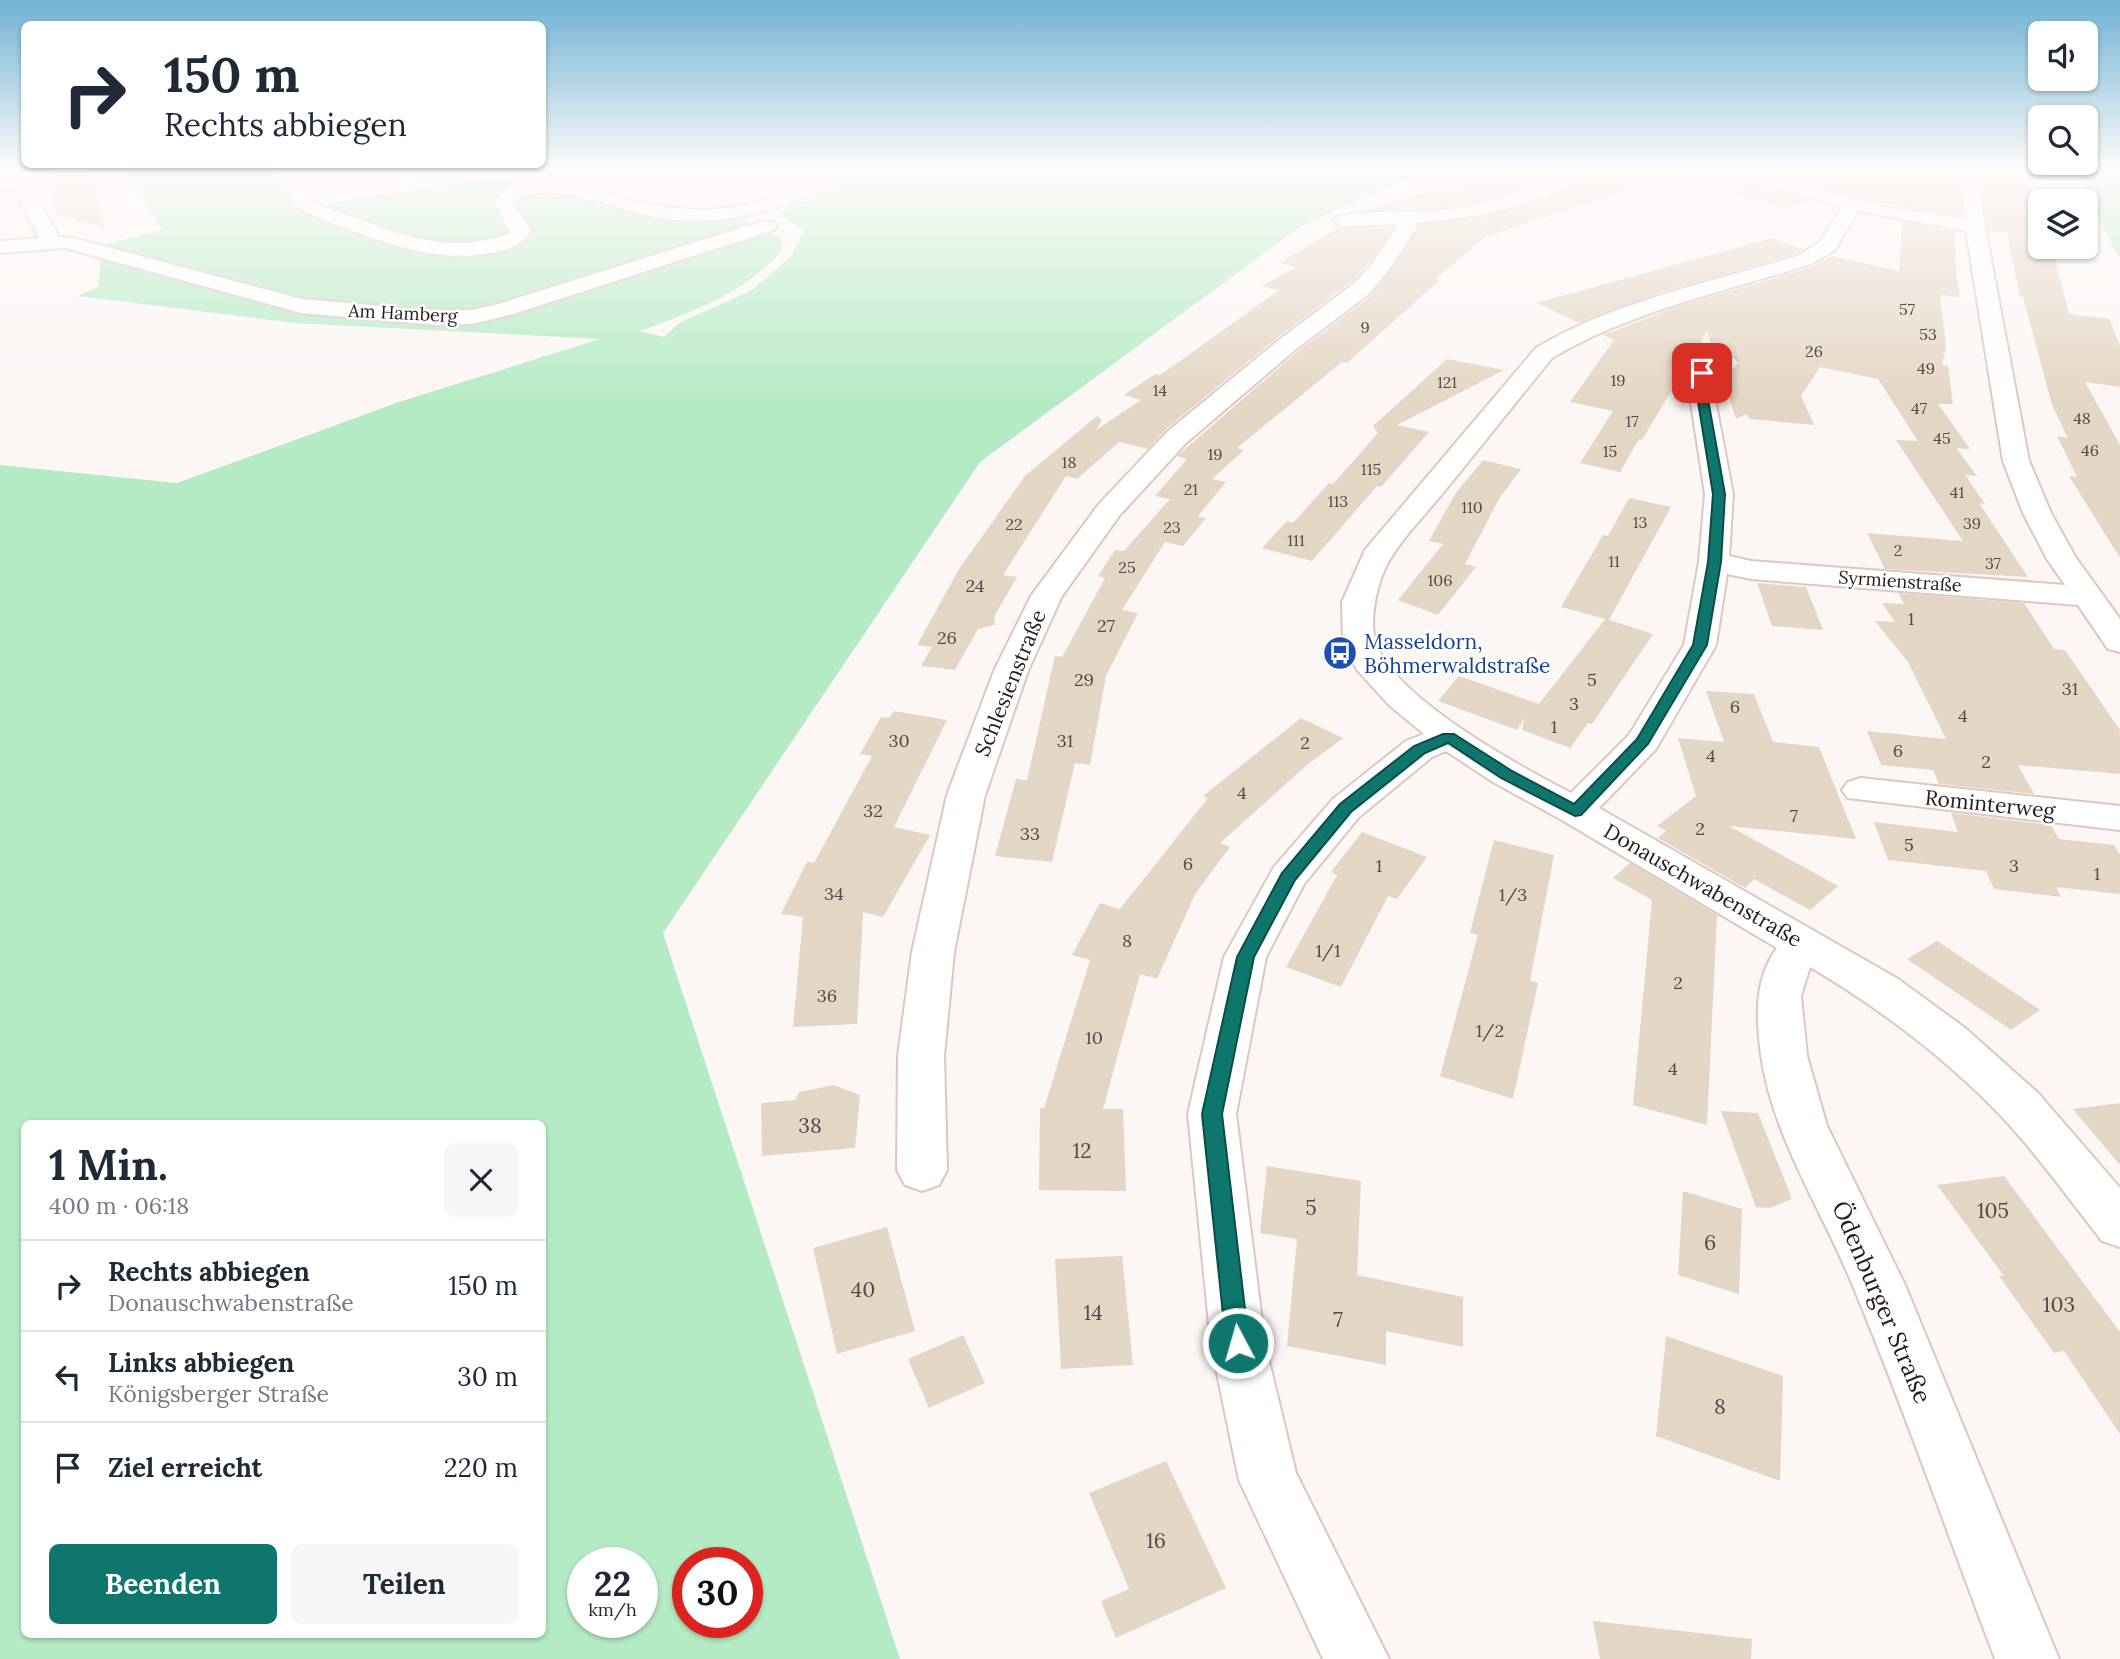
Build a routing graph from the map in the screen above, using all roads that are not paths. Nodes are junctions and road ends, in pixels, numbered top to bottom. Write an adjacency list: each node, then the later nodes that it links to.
1 (90, 248): 4 (street, Am Hamberg)
2 (440, 248): 3 (street)
3 (492, 248)
4 (696, 248)
5 (1393, 248): 17 (street, Schlesienstraße)
6 (1824, 248): 12 (street, Donauschwabenstraße)
7 (1979, 248): 10 (street)
8 (1726, 363): 9 (street)
9 (1714, 562): 10 (street, Syrmienstraße); 14 (street)
10 (2086, 596): 11 (street)
11 (2120, 642)
12 (1449, 737): 14 (street, Donauschwabenstraße); 19 (street)
13 (1861, 790): 15 (street, Rominterweg)
14 (1575, 811): 16 (street, Donauschwabenstraße)
15 (2120, 818)
16 (1805, 943): 18 (street, Donauschwabenstraße); 20 (street, Ödenburger Straße)
17 (922, 1171)
18 (2120, 1225)
19 (1357, 1659)
20 (2027, 1659)

